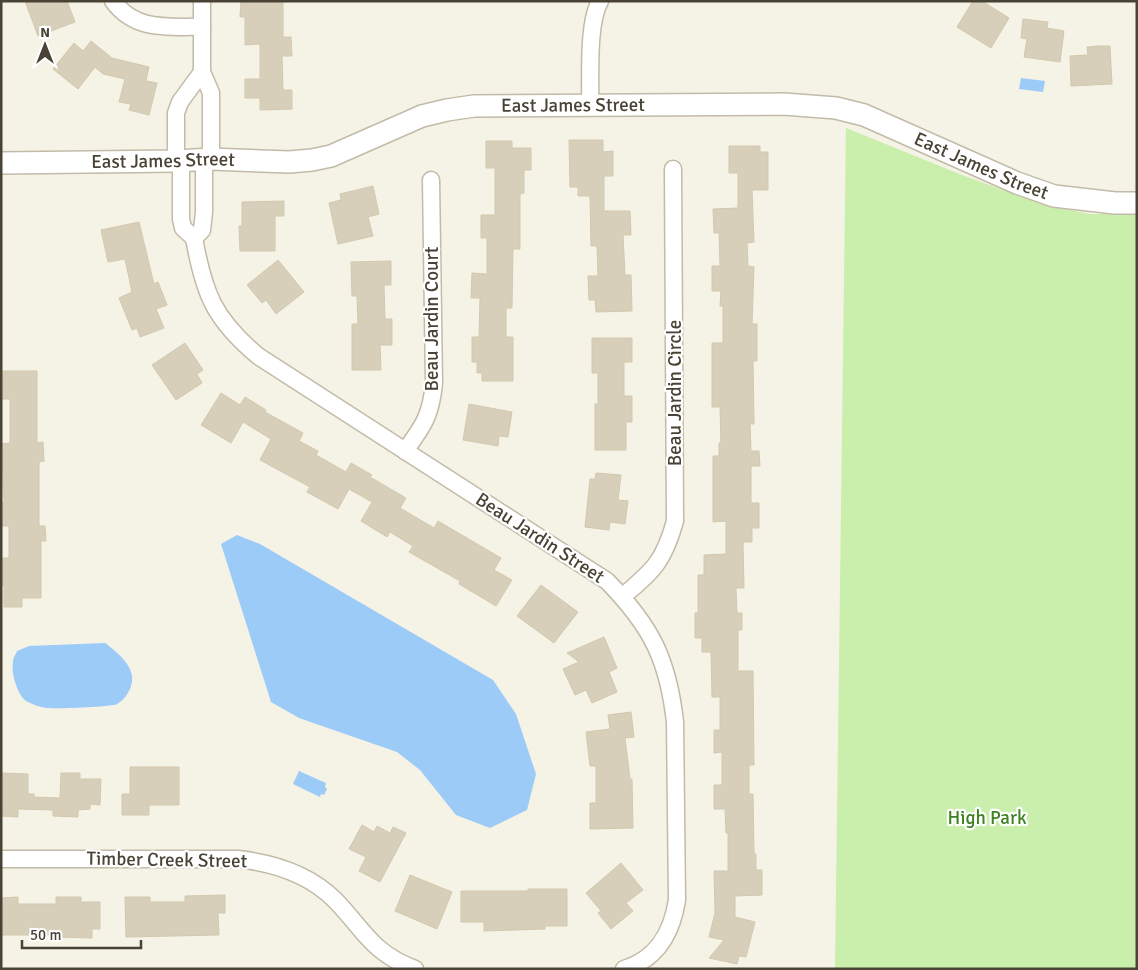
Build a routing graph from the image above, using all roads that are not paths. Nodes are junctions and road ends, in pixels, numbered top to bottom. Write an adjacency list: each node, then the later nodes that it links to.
1 (113, 1): 4 (street)
2 (202, 1): 4 (street)
3 (600, 1): 6 (street)
4 (202, 27): 5 (street)
5 (202, 72): 7 (street); 8 (street)
6 (590, 105): 7 (street, East James Street); 12 (street, East James Street)
7 (207, 159): 8 (street, East James Street); 13 (street)
8 (178, 161): 9 (street, East James Street); 13 (street)
9 (1, 163)
10 (673, 169): 15 (street, Beau Jardin Circle)
11 (431, 180): 14 (street, Beau Jardin Court)
12 (1137, 203)
13 (194, 238): 14 (street, Beau Jardin Street)
14 (406, 451): 15 (street, Beau Jardin Street)
15 (622, 597): 18 (street, Beau Jardin Street)
16 (1, 860): 17 (street, Timber Creek Street)
17 (414, 969)
18 (624, 969)

